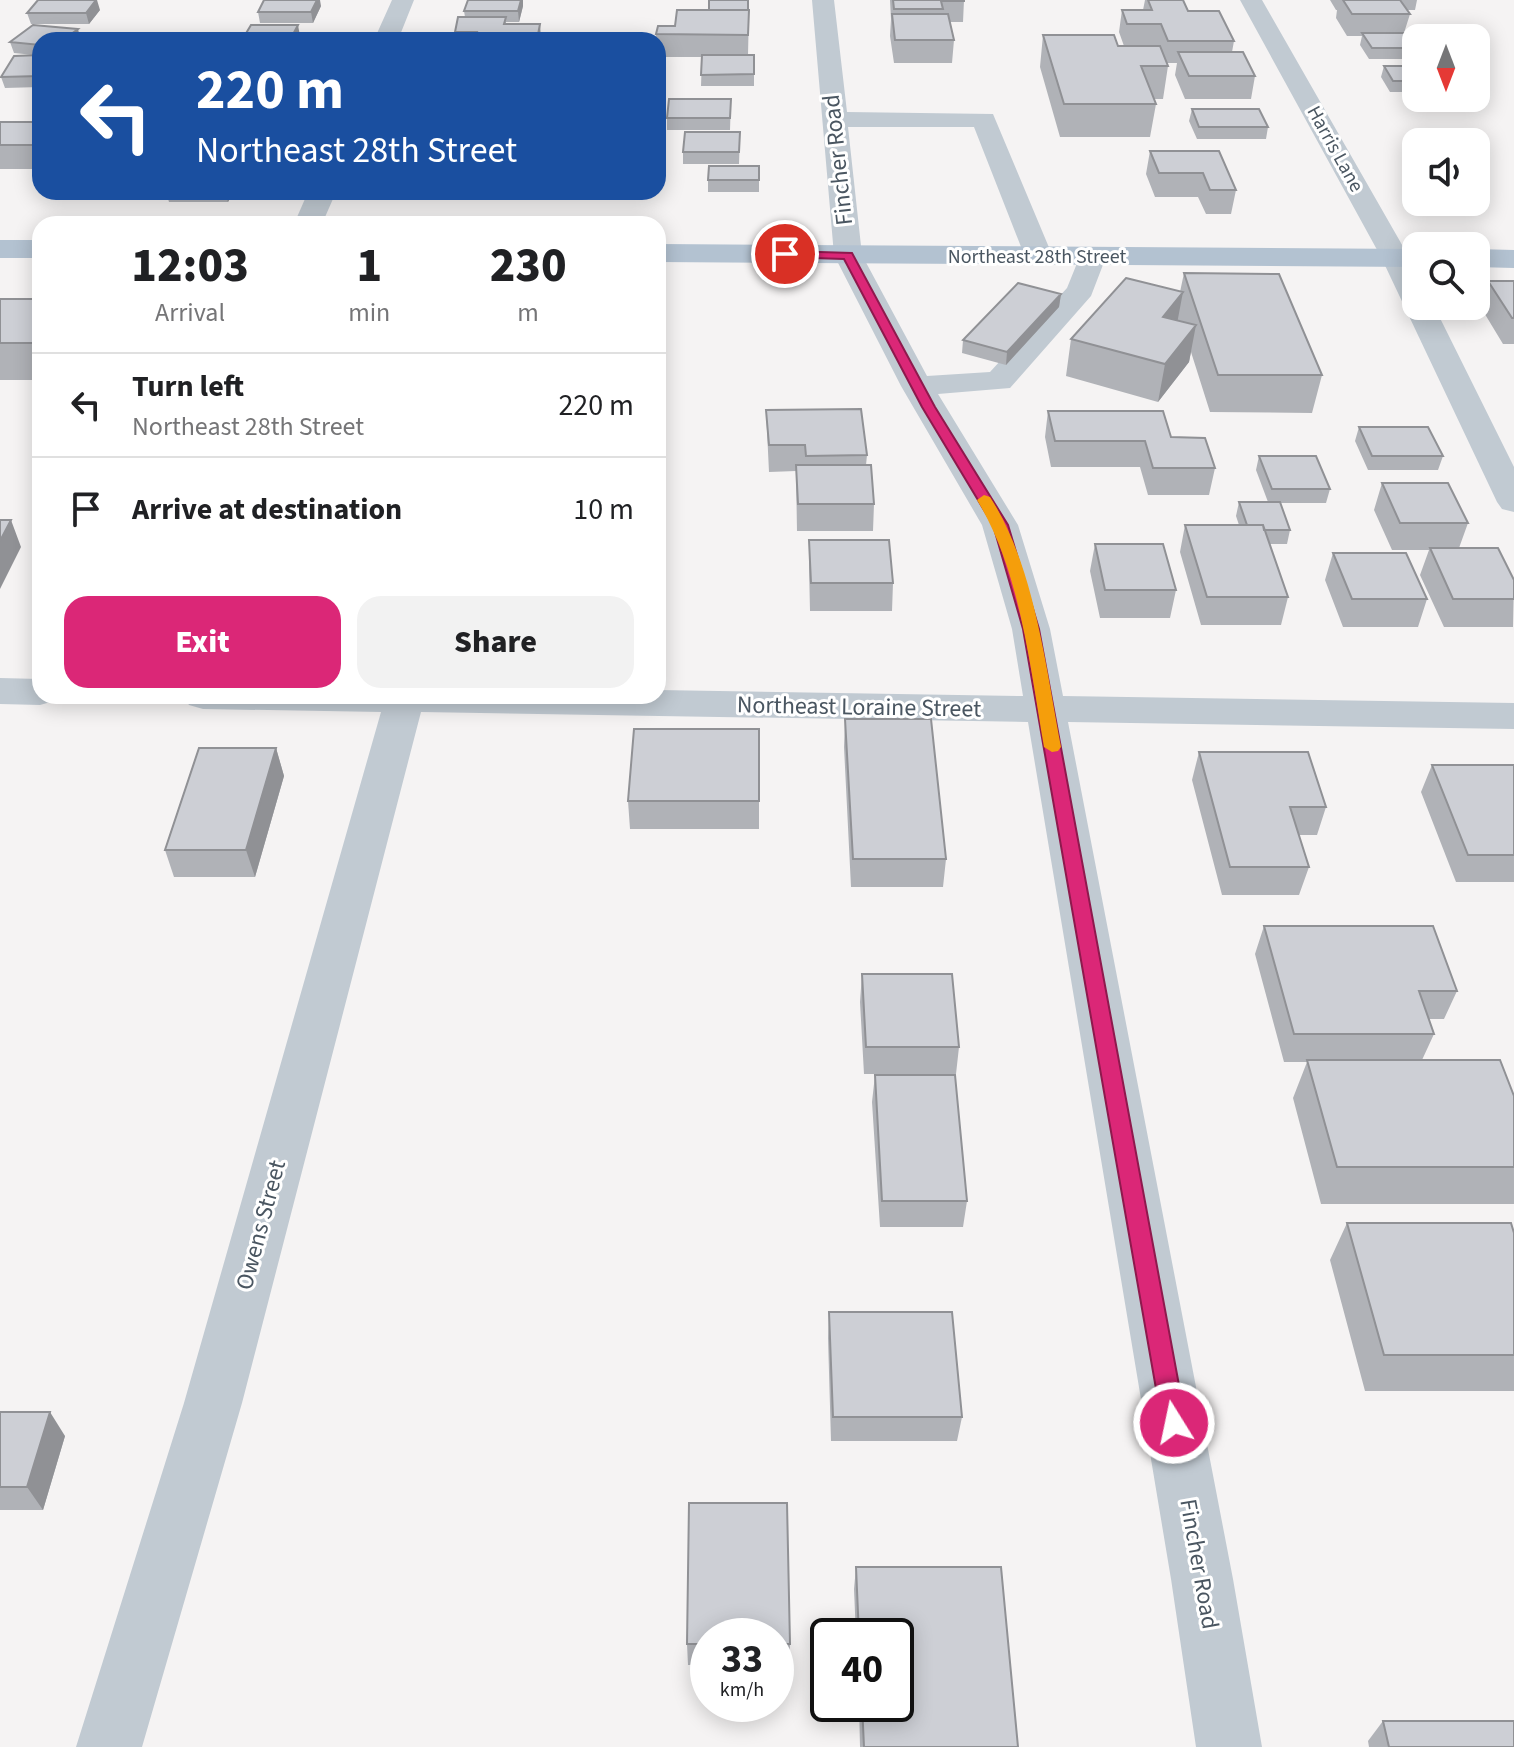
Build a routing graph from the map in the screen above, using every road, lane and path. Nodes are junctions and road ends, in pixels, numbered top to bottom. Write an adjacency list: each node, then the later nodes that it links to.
1 (403, 0): 4 (street)
2 (823, 0): 5 (street, Fincher Road)
3 (1251, 0): 8 (street, Harris Lane)
4 (389, 32)
5 (833, 120): 10 (street, Fincher Road); 11 (street)
6 (0, 249): 7 (main road)
7 (32, 249)
8 (1402, 251)
9 (666, 253): 10 (main road, Northeast 28th Street)
10 (848, 255): 11 (main road, Northeast 28th Street); 17 (street, Fincher Road)
11 (1039, 257): 12 (main road, Northeast 28th Street)
12 (1092, 257): 13 (main road, Northeast 28th Street); 17 (street)
13 (1402, 258)
14 (1490, 258): 15 (main road)
15 (1514, 259)
16 (1426, 320): 18 (street)
17 (917, 386): 23 (street, Fincher Road)
18 (1514, 502)
19 (0, 691): 20 (street)
20 (32, 692)
21 (666, 703): 23 (street, Northeast Loraine Street)
22 (403, 704): 25 (street, Owens Street)
23 (1046, 710): 24 (street, Northeast Loraine Street); 26 (street, Fincher Road)
24 (1514, 716)
25 (109, 1747)
26 (1229, 1747)

